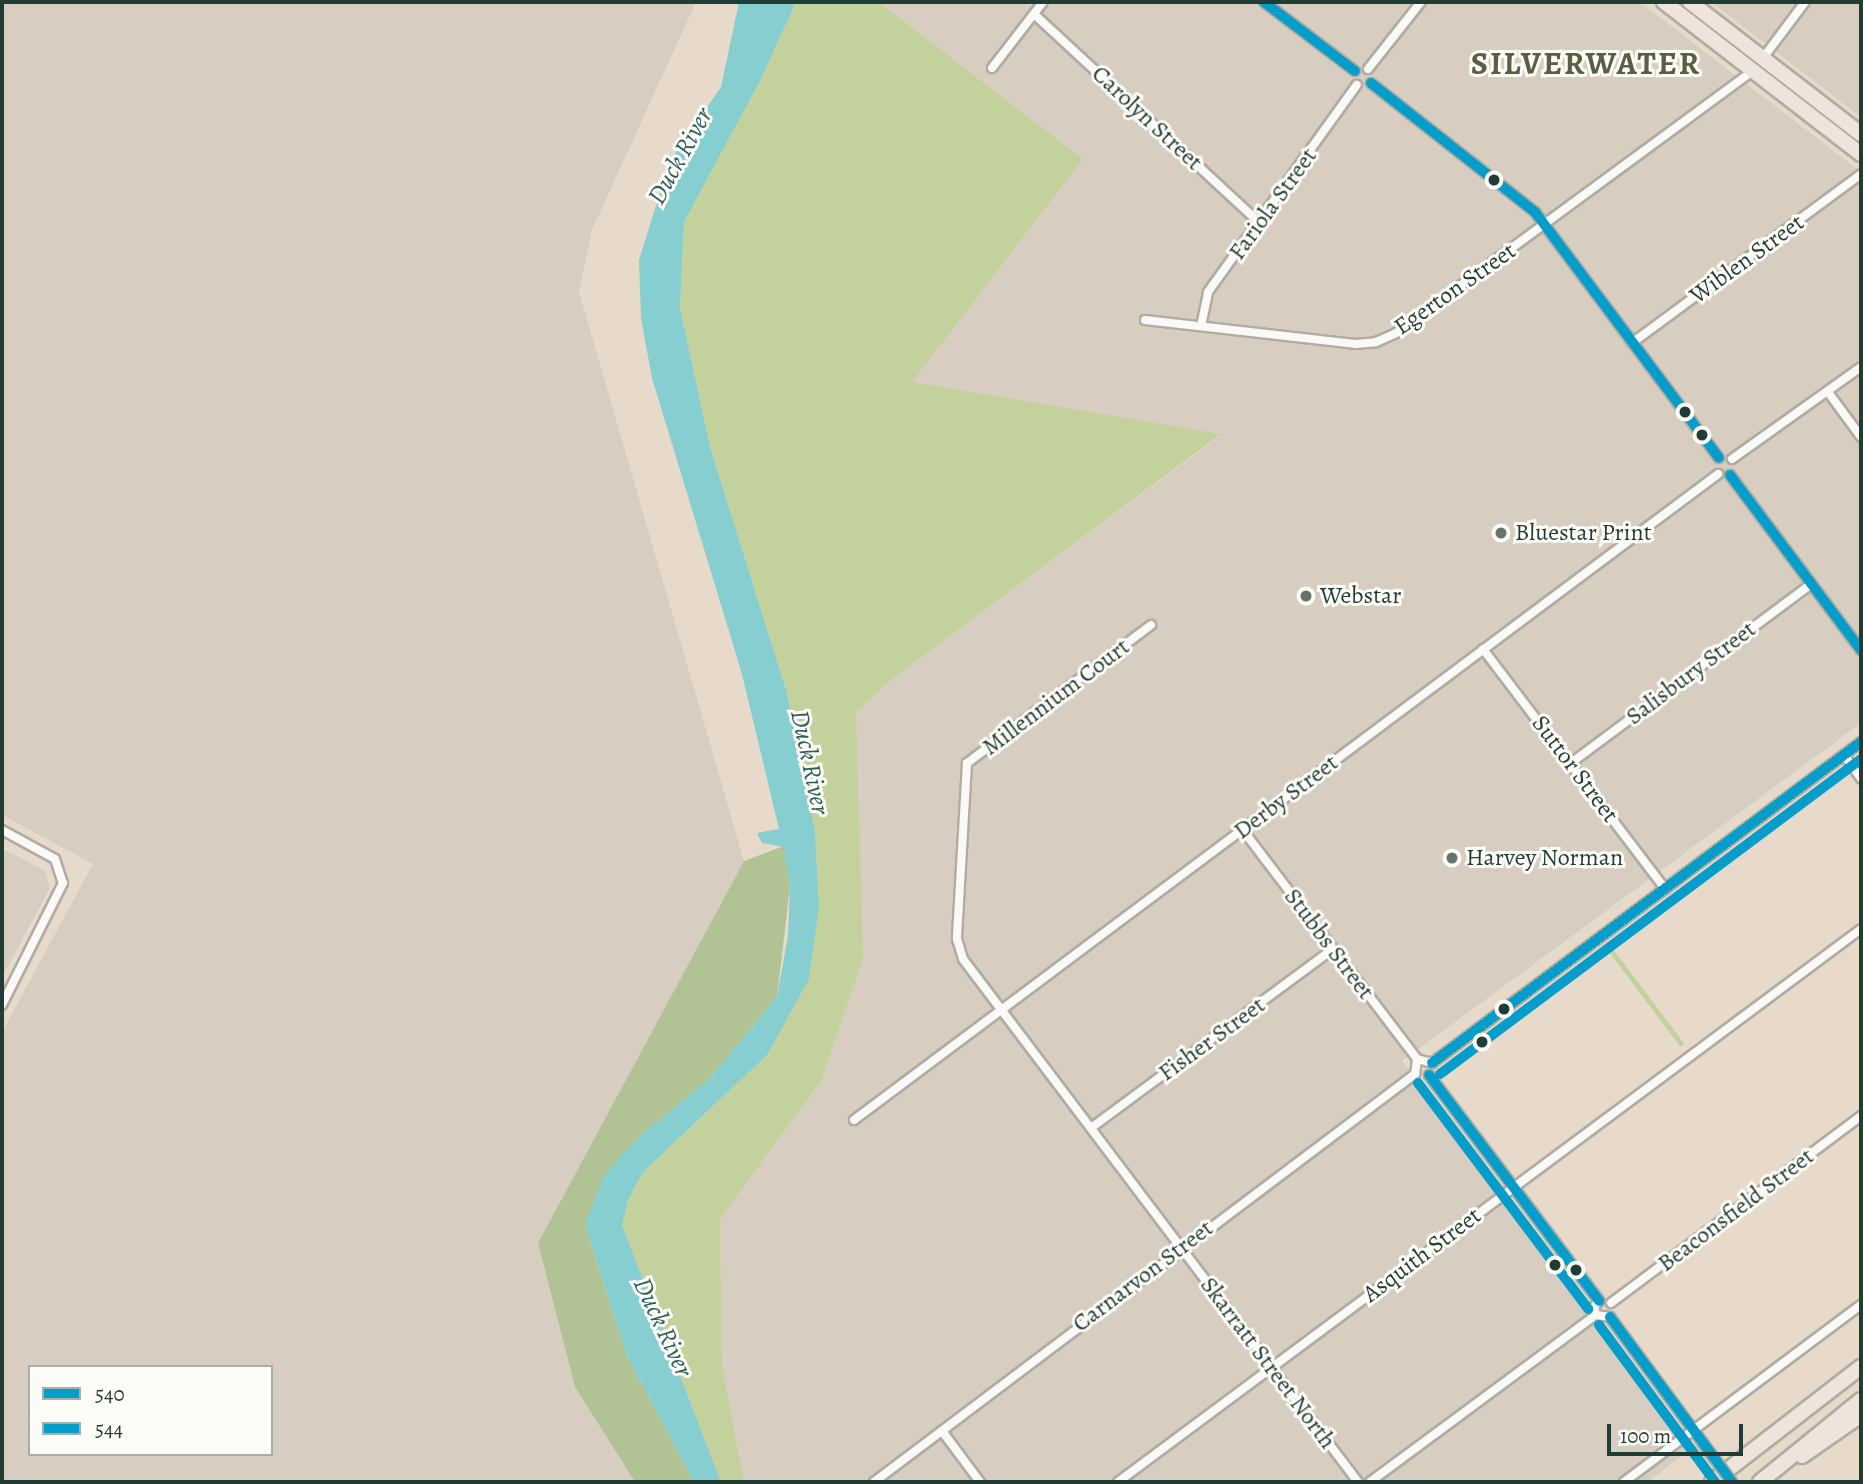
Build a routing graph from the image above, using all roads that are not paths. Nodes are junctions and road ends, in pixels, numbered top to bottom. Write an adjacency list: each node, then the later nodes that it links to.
1 (1043, 2): 7 (street)
2 (1264, 2): 11 (street)
3 (1421, 2): 10 (street)
4 (1664, 2): 12 (highway)
5 (1690, 2): 8 (highway)
6 (1805, 2): 8 (street)
7 (1034, 13): 9 (street); 18 (street, Carolyn Street)
8 (1763, 58): 15 (highway)
9 (992, 68)
10 (1368, 69): 11 (street); 13 (street)
11 (1355, 71): 14 (street)
12 (1754, 71): 16 (highway); 19 (street, Egerton Street)
13 (1371, 83): 14 (street); 19 (street)
14 (1357, 85): 18 (street, Fariola Street)
15 (1861, 134)
16 (1861, 154)
17 (1861, 174): 22 (street, Wiblen Street)
18 (1260, 223): 21 (street, Fariola Street)
19 (1545, 225): 21 (street, Egerton Street); 22 (street)
20 (1145, 320): 21 (street, Egerton Street)
21 (1200, 326)
22 (1632, 343): 26 (street)
23 (1861, 367): 24 (street)
24 (1828, 392): 25 (street); 27 (street)
25 (1861, 437)
26 (1719, 458): 27 (street); 28 (street)
27 (1732, 459): 29 (street)
28 (1718, 474): 29 (street); 32 (street, Derby Street)
29 (1730, 475): 30 (street)
30 (1811, 584): 33 (street); 36 (street, Salisbury Street)
31 (1151, 625): 44 (street, Millennium Court)
32 (1483, 649): 36 (street, Suttor Street); 38 (street, Derby Street)
33 (1861, 650)
34 (1861, 742): 35 (street)
35 (1844, 755): 37 (street); 40 (street)
36 (1571, 763): 40 (street, Suttor Street)
37 (1861, 778)
38 (1242, 829): 42 (street, Stubbs Street); 44 (street, Derby Street)
39 (2, 830): 43 (street)
40 (1665, 889): 46 (street)
41 (1861, 929): 52 (street, Asquith Street)
42 (1333, 949): 45 (street, Stubbs Street); 51 (street, Fisher Street)
43 (2, 1005)
44 (1002, 1009): 50 (street, Derby Street); 51 (street, Skarratt Street North)
45 (1416, 1059): 46 (street); 47 (street)
46 (1432, 1063): 48 (street)
47 (1415, 1074): 48 (street); 53 (street, Carnarvon Street)
48 (1429, 1075): 52 (street)
49 (1861, 1116): 55 (street, Beaconsfield Street)
50 (854, 1120)
51 (1091, 1128): 53 (street, Skarratt Street North)
52 (1511, 1188): 54 (street); 60 (street, Asquith Street)
53 (1180, 1247): 60 (street, Skarratt Street North); 64 (street, Carnarvon Street)
54 (1600, 1301): 55 (street); 57 (street)
55 (1611, 1303): 58 (street)
56 (1861, 1305): 63 (street)
57 (1596, 1315): 58 (street); 69 (street)
58 (1610, 1317): 63 (street)
59 (1861, 1367): 71 (highway)
60 (1272, 1368): 67 (street, Asquith Street); 68 (street, Skarratt Street North)
61 (1861, 1400): 73 (highway)
62 (1861, 1415): 73 (highway)
63 (1692, 1429): 70 (street); 72 (street, bridge)
64 (942, 1431): 65 (street, Carnarvon Street); 66 (street)
65 (874, 1482)
66 (980, 1482)
67 (1118, 1482)
68 (1358, 1482)
69 (1370, 1482)
70 (1624, 1482)
71 (1712, 1482)
72 (1732, 1482)
73 (1760, 1482)

